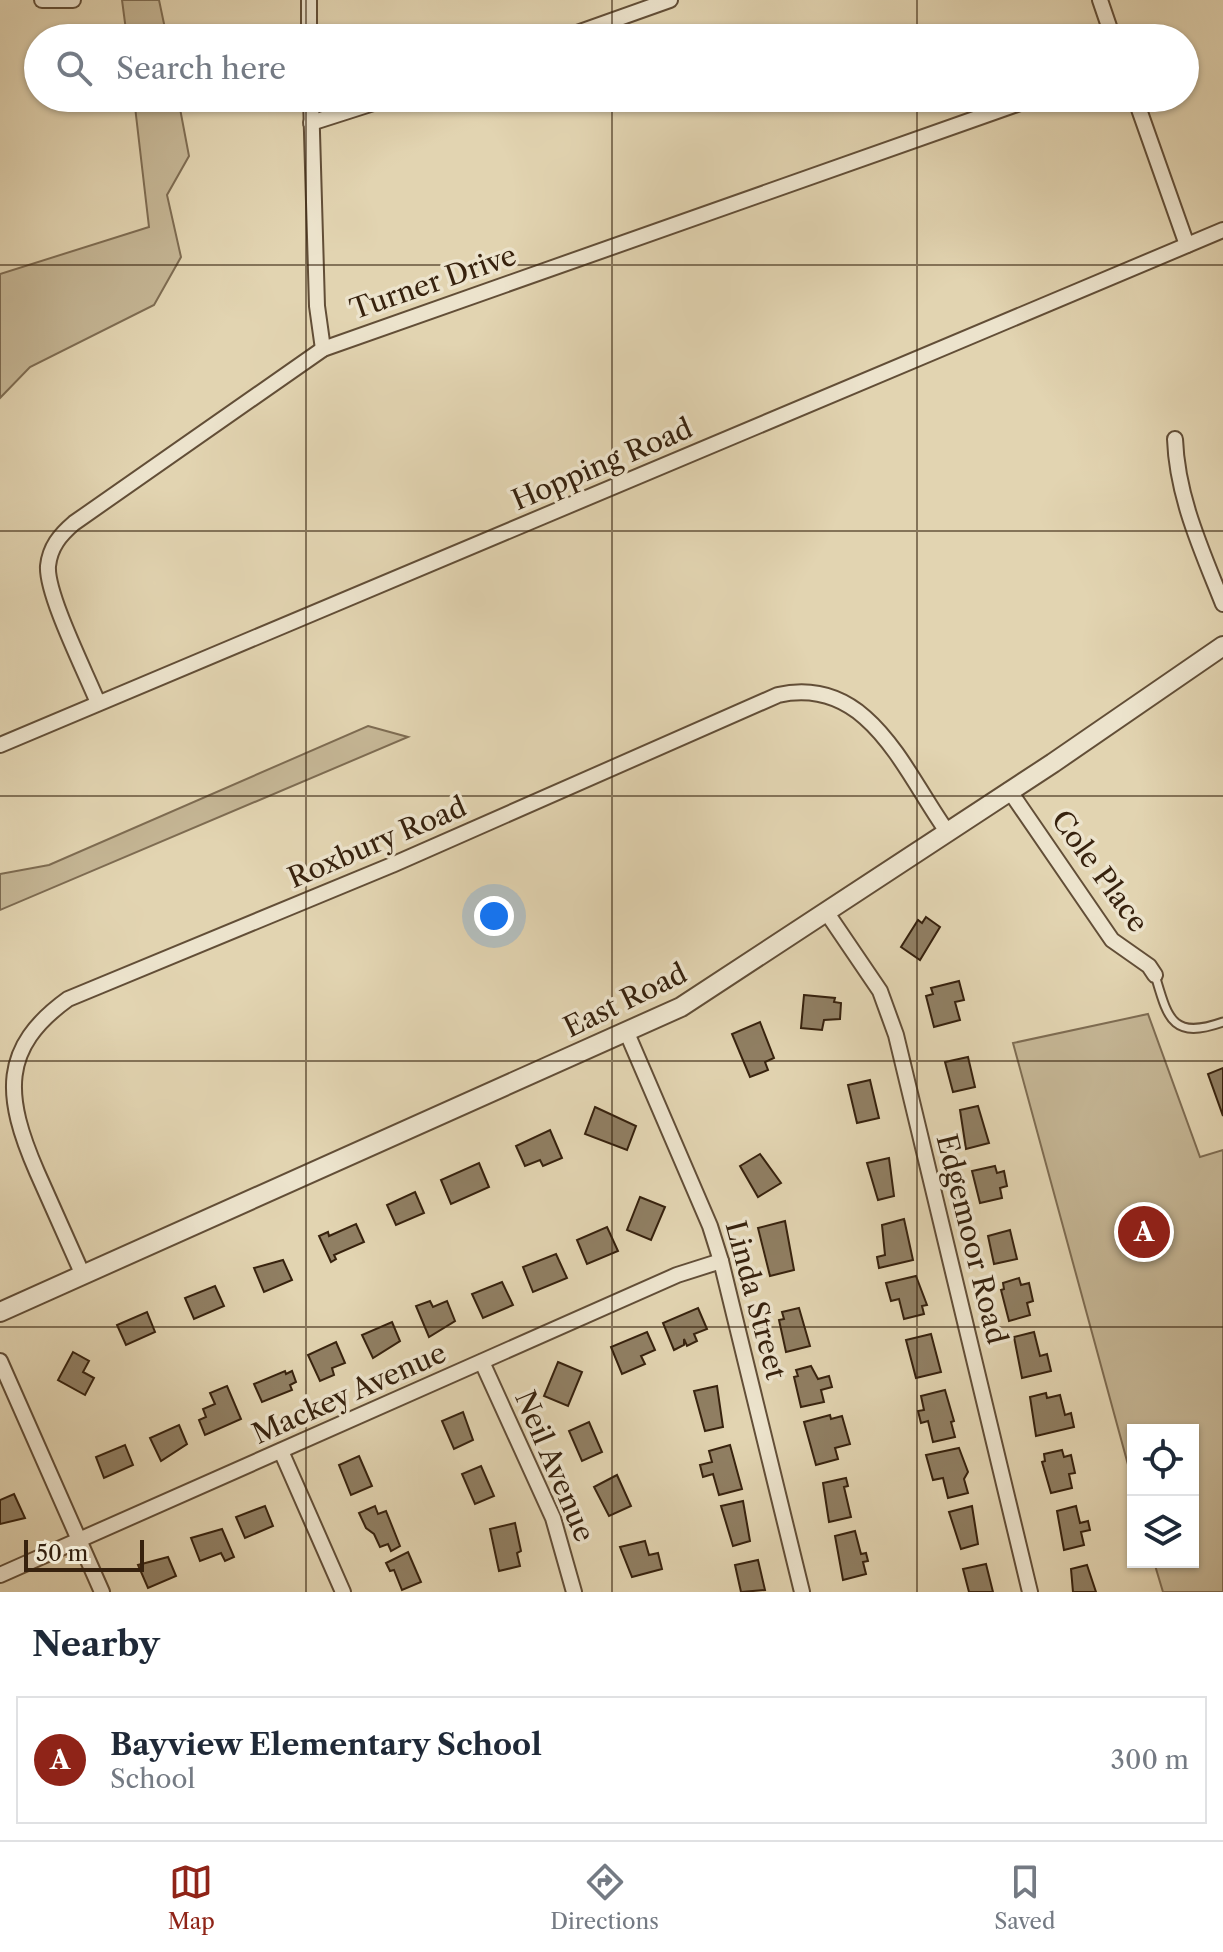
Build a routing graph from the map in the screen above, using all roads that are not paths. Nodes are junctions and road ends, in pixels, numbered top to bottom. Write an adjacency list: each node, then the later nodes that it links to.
1 (42, 0): 2 (street)
2 (73, 0)
3 (309, 0): 6 (street)
4 (670, 0): 7 (street)
5 (1100, 0): 8 (street)
6 (309, 24)
7 (602, 24)
8 (1108, 24)
9 (311, 112): 13 (street)
10 (345, 112): 13 (street)
11 (994, 112): 16 (street, Turner Drive)
12 (1140, 112): 15 (street)
13 (311, 123): 16 (street)
14 (1223, 230): 15 (street, Hopping Road)
15 (1187, 245): 20 (street, Hopping Road)
16 (323, 349): 20 (street, Turner Drive)
17 (1175, 439): 18 (street)
18 (1223, 604)
19 (1223, 646): 22 (street, East Road)
20 (98, 703): 21 (street, Hopping Road)
21 (0, 745)
22 (1009, 790): 23 (street, East Road); 25 (street, Cole Place)
23 (946, 830): 24 (street, East Road); 29 (street, Roxbury Road)
24 (827, 913): 27 (street, East Road); 40 (street, Edgemoor Road)
25 (1155, 975): 26 (lane)
26 (1223, 1022)
27 (627, 1033): 28 (street, Linda Street); 29 (street, East Road)
28 (721, 1261): 32 (street, Mackey Avenue); 39 (street, Linda Street)
29 (82, 1273): 30 (street, East Road)
30 (0, 1312)
31 (0, 1361): 34 (street)
32 (482, 1362): 33 (street, Mackey Avenue); 38 (street, Neil Avenue)
33 (281, 1451): 34 (street, Mackey Avenue); 37 (street)
34 (79, 1540): 35 (street, Mackey Avenue); 36 (street)
35 (0, 1575)
36 (102, 1592)
37 (343, 1592)
38 (574, 1592)
39 (802, 1592)
40 (1030, 1592)

